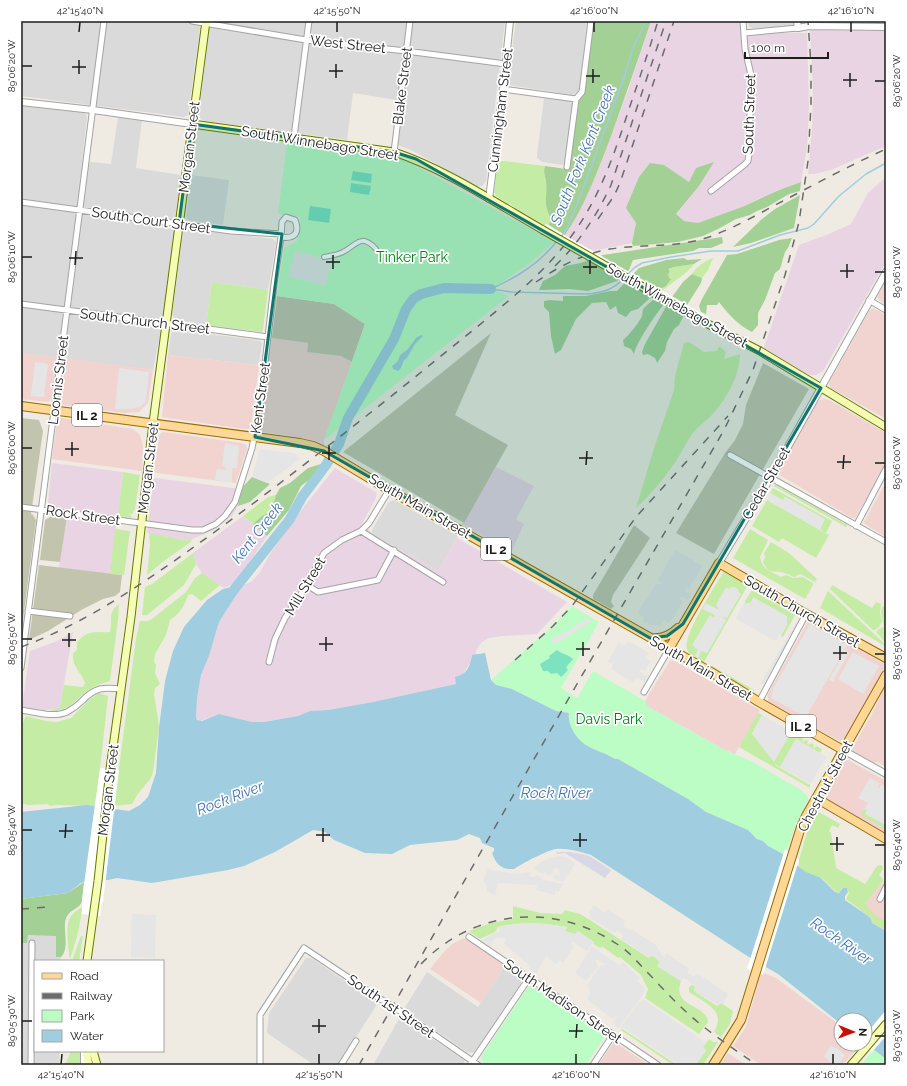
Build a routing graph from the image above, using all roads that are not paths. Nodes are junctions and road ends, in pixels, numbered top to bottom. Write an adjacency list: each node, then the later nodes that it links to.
1 (104, 21): 20 (street, Loomis Street)
2 (192, 21): 9 (street, West Street)
3 (309, 21): 14 (street)
4 (410, 21): 15 (street, Blake Street)
5 (510, 21): 16 (street, Cunningham Street)
6 (591, 21): 18 (street)
7 (743, 21): 13 (street, South Street)
8 (797, 21): 11 (street)
9 (206, 22): 14 (street, West Street); 21 (main road, Morgan Street)
10 (852, 24): 11 (street); 12 (street)
11 (798, 28): 13 (street)
12 (886, 28)
13 (744, 33): 25 (street, South Street)
14 (306, 40): 15 (street, West Street); 22 (street)
15 (406, 51): 16 (street, West Street); 23 (street, Blake Street)
16 (506, 64): 17 (street, Cunningham Street)
17 (503, 89): 18 (street); 26 (street, Cunningham Street)
18 (576, 99): 24 (street)
19 (21, 102): 20 (street, South Winnebago Street)
20 (93, 110): 21 (street, South Winnebago Street); 28 (street, Loomis Street)
21 (192, 124): 22 (main road, South Winnebago Street); 29 (main road, Morgan Street)
22 (294, 137): 23 (main road, South Winnebago Street)
23 (394, 152): 26 (main road, South Winnebago Street)
24 (567, 167)
25 (711, 191)
26 (489, 199): 40 (main road, South Winnebago Street, bridge)
27 (21, 202): 28 (street, South Court Street)
28 (80, 210): 29 (street, South Court Street); 37 (street, Loomis Street)
29 (180, 223): 30 (street, South Court Street); 38 (main road, Morgan Street)
30 (281, 236): 39 (street, Kent Street)
31 (376, 249): 32 (street)
32 (324, 257)
33 (886, 272): 34 (street, Cedar Street)
34 (869, 300): 36 (street); 40 (street, Cedar Street)
35 (21, 304): 37 (street, South Church Street)
36 (886, 310)
37 (67, 311): 38 (street, South Church Street); 42 (street, Loomis Street)
38 (166, 323): 39 (street, South Church Street); 43 (main road, Morgan Street)
39 (268, 337): 45 (street, Kent Street)
40 (821, 388): 44 (main road, South Winnebago Street); 48 (street, Cedar Street)
41 (21, 406): 42 (main road, South Main Street / IL 2)
42 (54, 410): 43 (main road, South Main Street / IL 2); 51 (street, Loomis Street)
43 (154, 423): 45 (main road, South Main Street / IL 2); 52 (main road, Morgan Street)
44 (886, 427)
45 (255, 437): 49 (main road, South Main Street / IL 2); 54 (street, Kent Street)
46 (730, 455): 48 (street)
47 (886, 469): 53 (street)
48 (770, 477): 53 (street); 58 (street, Cedar Street)
49 (389, 490): 55 (street, Mill Street); 65 (main road, South Main Street / IL 2)
50 (21, 507): 51 (street, Rock Street)
51 (41, 510): 52 (street, Rock Street); 61 (street, Loomis Street)
52 (141, 524): 54 (street, Rock Street); 71 (main road, Morgan Street)
53 (856, 526): 56 (street)
54 (192, 530)
55 (361, 531): 57 (street); 60 (street, Mill Street)
56 (886, 542)
57 (394, 550): 59 (street); 60 (street)
58 (719, 564): 62 (main road, South Church Street); 64 (main road, Cedar Street)
59 (443, 582)
60 (307, 585): 68 (street, Mill Street)
61 (28, 611): 63 (street); 69 (street, Loomis Street)
62 (806, 614): 67 (main road, South Church Street); 73 (street)
63 (70, 616)
64 (683, 624): 65 (main road); 66 (main road, Cedar Street)
65 (650, 638): 66 (main road, South Main Street / IL 2)
66 (669, 649): 72 (street, Cedar Street); 73 (main road, South Main Street / IL 2)
67 (886, 658)
68 (269, 662)
69 (21, 668)
70 (886, 675): 75 (main road, Chestnut Street)
71 (121, 689): 74 (street); 83 (main road, Morgan Street)
72 (644, 692)
73 (758, 702): 75 (main road, South Main Street / IL 2)
74 (21, 710)
75 (843, 750): 76 (street, South Main Street); 77 (main road, Chestnut Street)
76 (886, 774)
77 (816, 798): 78 (main road); 101 (main road, Chestnut Street)
78 (886, 839)
79 (886, 887): 80 (street)
80 (880, 899)
81 (469, 937): 84 (street, South Madison Street)
82 (32, 943): 92 (street)
83 (87, 960)
84 (528, 978): 86 (street, South Madison Street); 91 (street)
85 (886, 1024): 102 (main road)
86 (613, 1035): 99 (street); 100 (street, South Madison Street)
87 (356, 1042): 97 (street)
88 (85, 1052): 93 (street)
89 (85, 1052): 94 (main road)
90 (93, 1052): 95 (main road)
91 (471, 1063): 96 (street, South 1st Street, bridge); 98 (street, South 1st Street)
92 (31, 1065)
93 (84, 1065)
94 (89, 1065)
95 (97, 1065)
96 (260, 1065)
97 (341, 1065)
98 (478, 1065)
99 (593, 1065)
100 (658, 1065)
101 (713, 1065)
102 (851, 1065)

